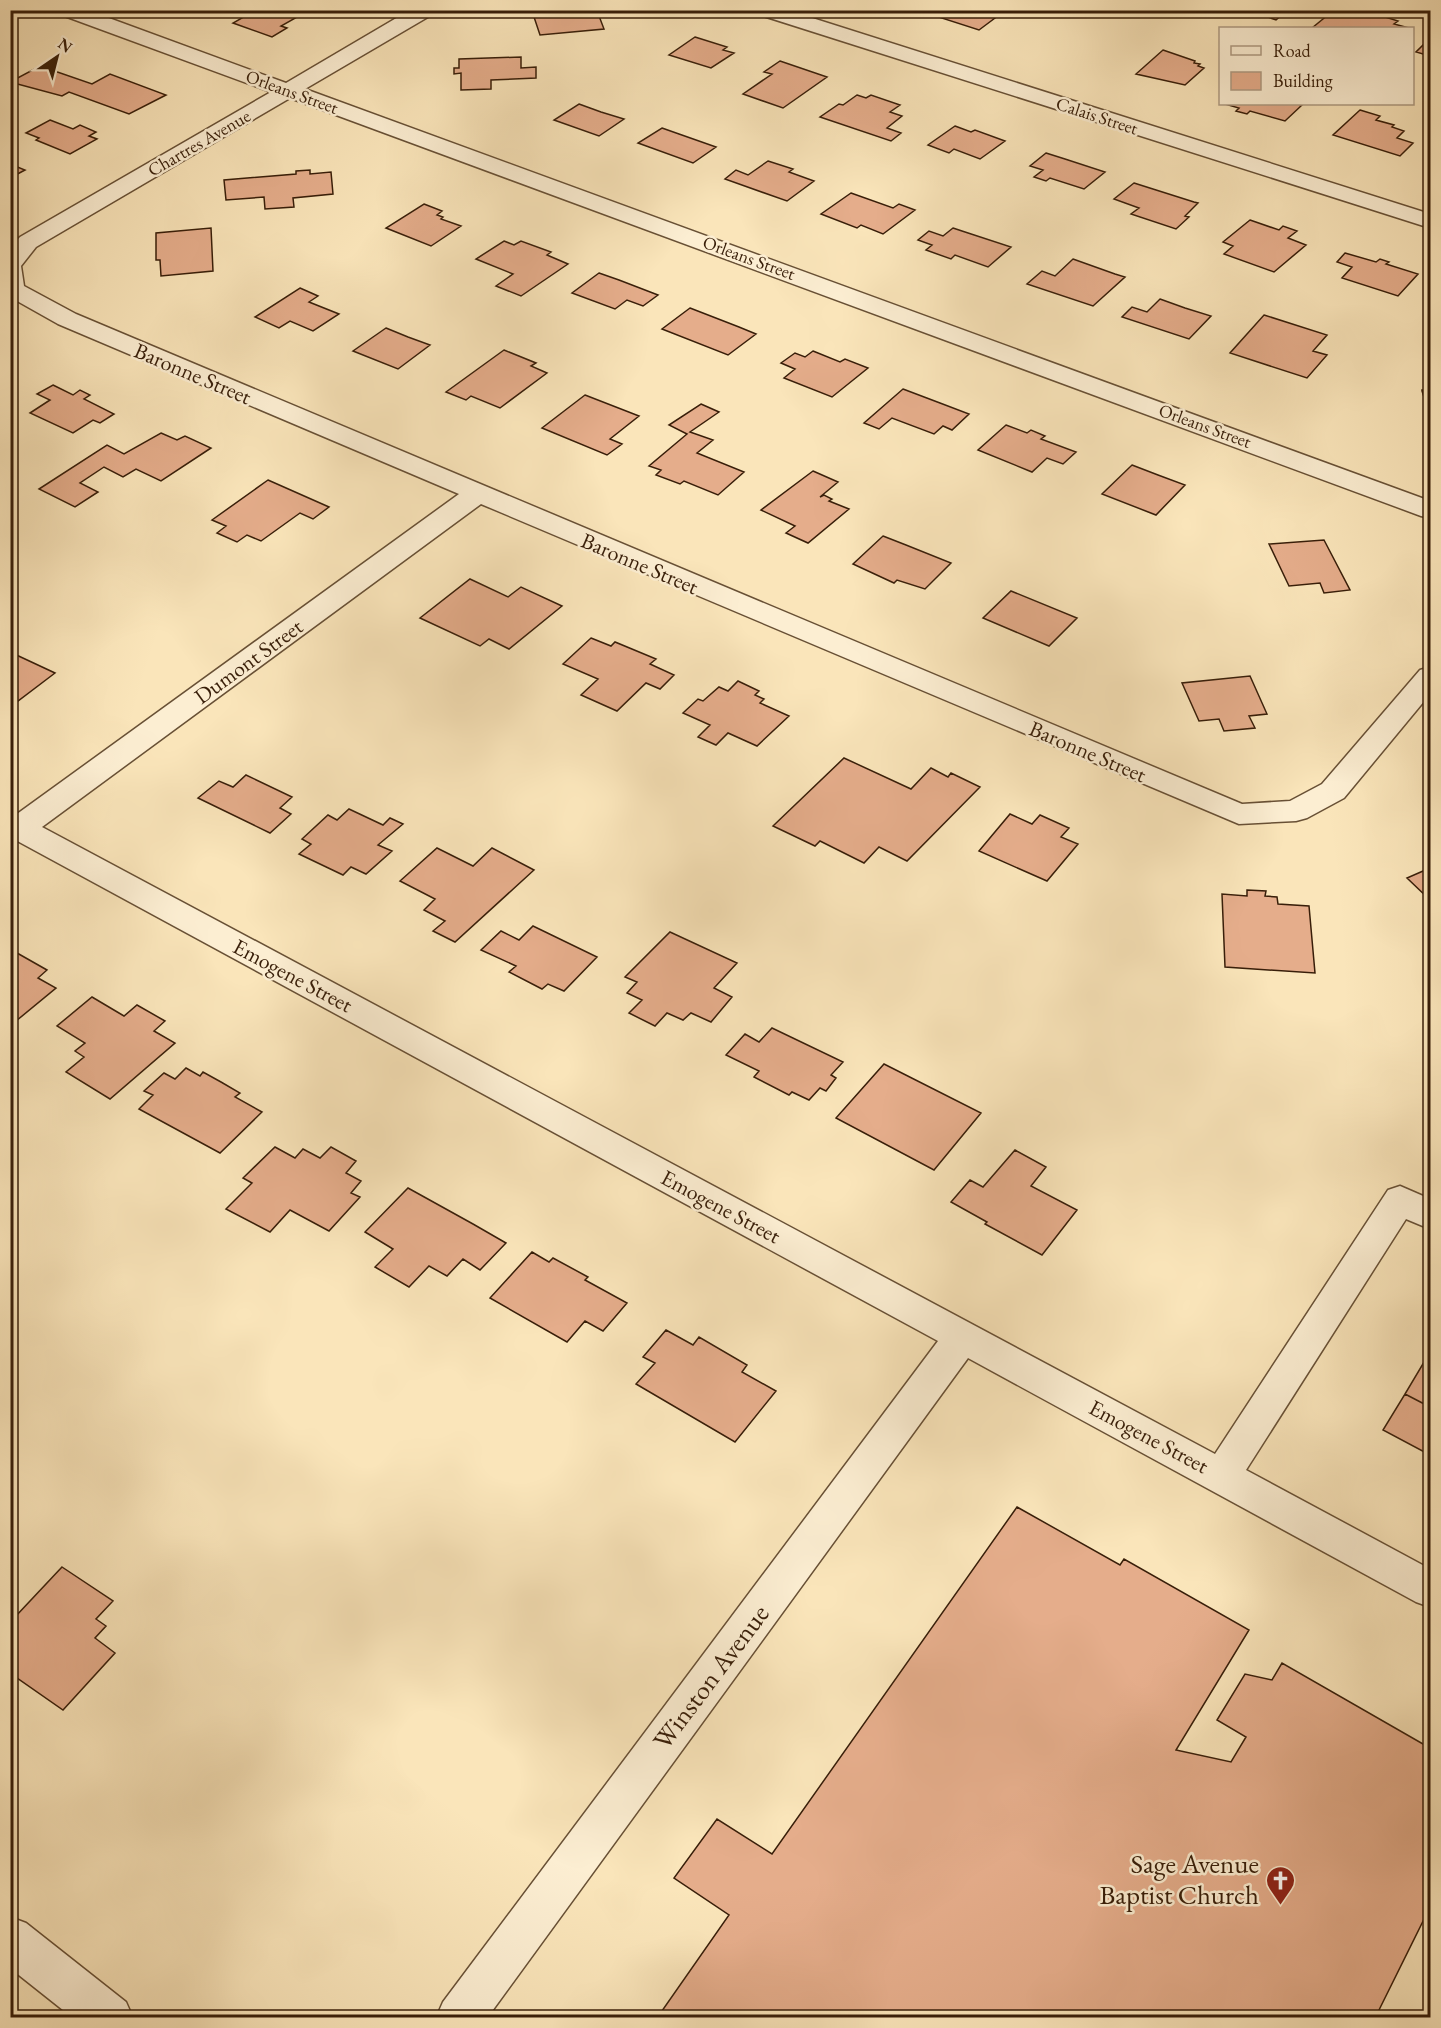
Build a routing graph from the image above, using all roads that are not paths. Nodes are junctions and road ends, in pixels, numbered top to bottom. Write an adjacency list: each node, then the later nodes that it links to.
1 (66, 10): 4 (street, Orleans Street)
2 (426, 10): 4 (street, Chartres Avenue)
3 (764, 10): 5 (street, Calais Street)
4 (288, 91): 6 (street, Chartres Avenue); 8 (street, Orleans Street)
5 (1431, 221)
6 (10, 266): 7 (street, Baronne Street)
7 (477, 494): 9 (street, Baronne Street); 10 (street, Dumont Street)
8 (1431, 510)
9 (1431, 676)
10 (15, 825): 12 (street, Emogene Street)
11 (1431, 1215): 13 (street)
12 (963, 1336): 13 (street, Emogene Street); 17 (street, Winston Avenue)
13 (1222, 1475): 14 (street, Emogene Street)
14 (1431, 1589)
15 (10, 1939): 16 (street)
16 (110, 2018)
17 (459, 2018)

